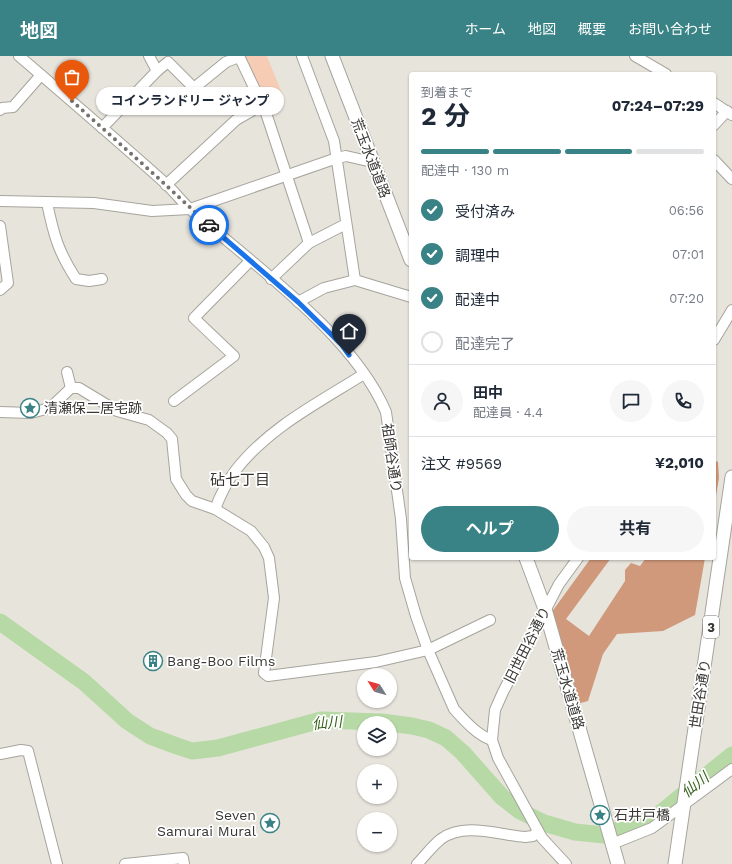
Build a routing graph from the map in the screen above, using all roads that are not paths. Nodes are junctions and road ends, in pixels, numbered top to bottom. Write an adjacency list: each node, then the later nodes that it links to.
1 (19, 56): 9 (street, 祖師谷通り)
2 (149, 56): 7 (street)
3 (239, 56): 7 (street); 11 (street)
4 (302, 56): 16 (street)
5 (332, 56): 17 (main road, 荒玉水道道路)
6 (637, 57): 8 (street)
7 (157, 70): 15 (street)
8 (663, 72)
9 (41, 75): 12 (street); 15 (street, 祖師谷通り)
10 (716, 104): 13 (street)
11 (262, 105): 19 (street); 21 (street)
12 (0, 110)
13 (729, 113): 14 (street)
14 (716, 123)
15 (102, 128): 21 (street, 祖師谷通り)
16 (337, 158): 17 (street); 19 (street); 25 (street)
17 (372, 162): 28 (main road, 荒玉水道道路)
18 (716, 162): 20 (street)
19 (288, 176): 24 (street); 27 (street)
20 (732, 179)
21 (166, 185): 24 (street, 祖師谷通り)
22 (0, 201): 23 (street)
23 (47, 203): 24 (street); 31 (street)
24 (190, 209): 29 (street, 祖師谷通り)
25 (346, 224): 27 (street); 32 (street)
26 (0, 226): 33 (street)
27 (309, 244): 30 (street)
28 (409, 255)
29 (250, 261): 30 (street, 祖師谷通り); 41 (street)
30 (271, 279): 35 (street, 祖師谷通り)
31 (102, 280)
32 (355, 280): 34 (street); 35 (street)
33 (0, 290)
34 (409, 296)
35 (298, 302): 39 (street, 祖師谷通り)
36 (732, 310): 37 (street)
37 (716, 337)
38 (67, 372): 40 (street)
39 (364, 374): 44 (street); 49 (street, 祖師谷通り)
40 (71, 388): 42 (street); 44 (street)
41 (174, 401)
42 (0, 412)
43 (732, 477): 53 (main road, 世田谷通り / 3)
44 (215, 509): 49 (street)
45 (528, 560): 47 (main road, 荒玉水道道路)
46 (577, 560): 47 (street, 旧世田谷通り)
47 (545, 609): 50 (street, 旧世田谷通り); 55 (main road, 荒玉水道道路)
48 (490, 620): 49 (street)
49 (428, 650): 50 (street, 祖師谷通り)
50 (492, 740): 54 (street)
51 (0, 754): 57 (street)
52 (732, 769): 53 (street)
53 (683, 805): 55 (street); 62 (main road, 世田谷通り / 3)
54 (536, 828): 59 (street); 60 (street)
55 (612, 842): 61 (main road)
56 (183, 861): 58 (street)
57 (57, 864)
58 (125, 864)
59 (417, 864)
60 (566, 864)
61 (618, 864)
62 (676, 864)

